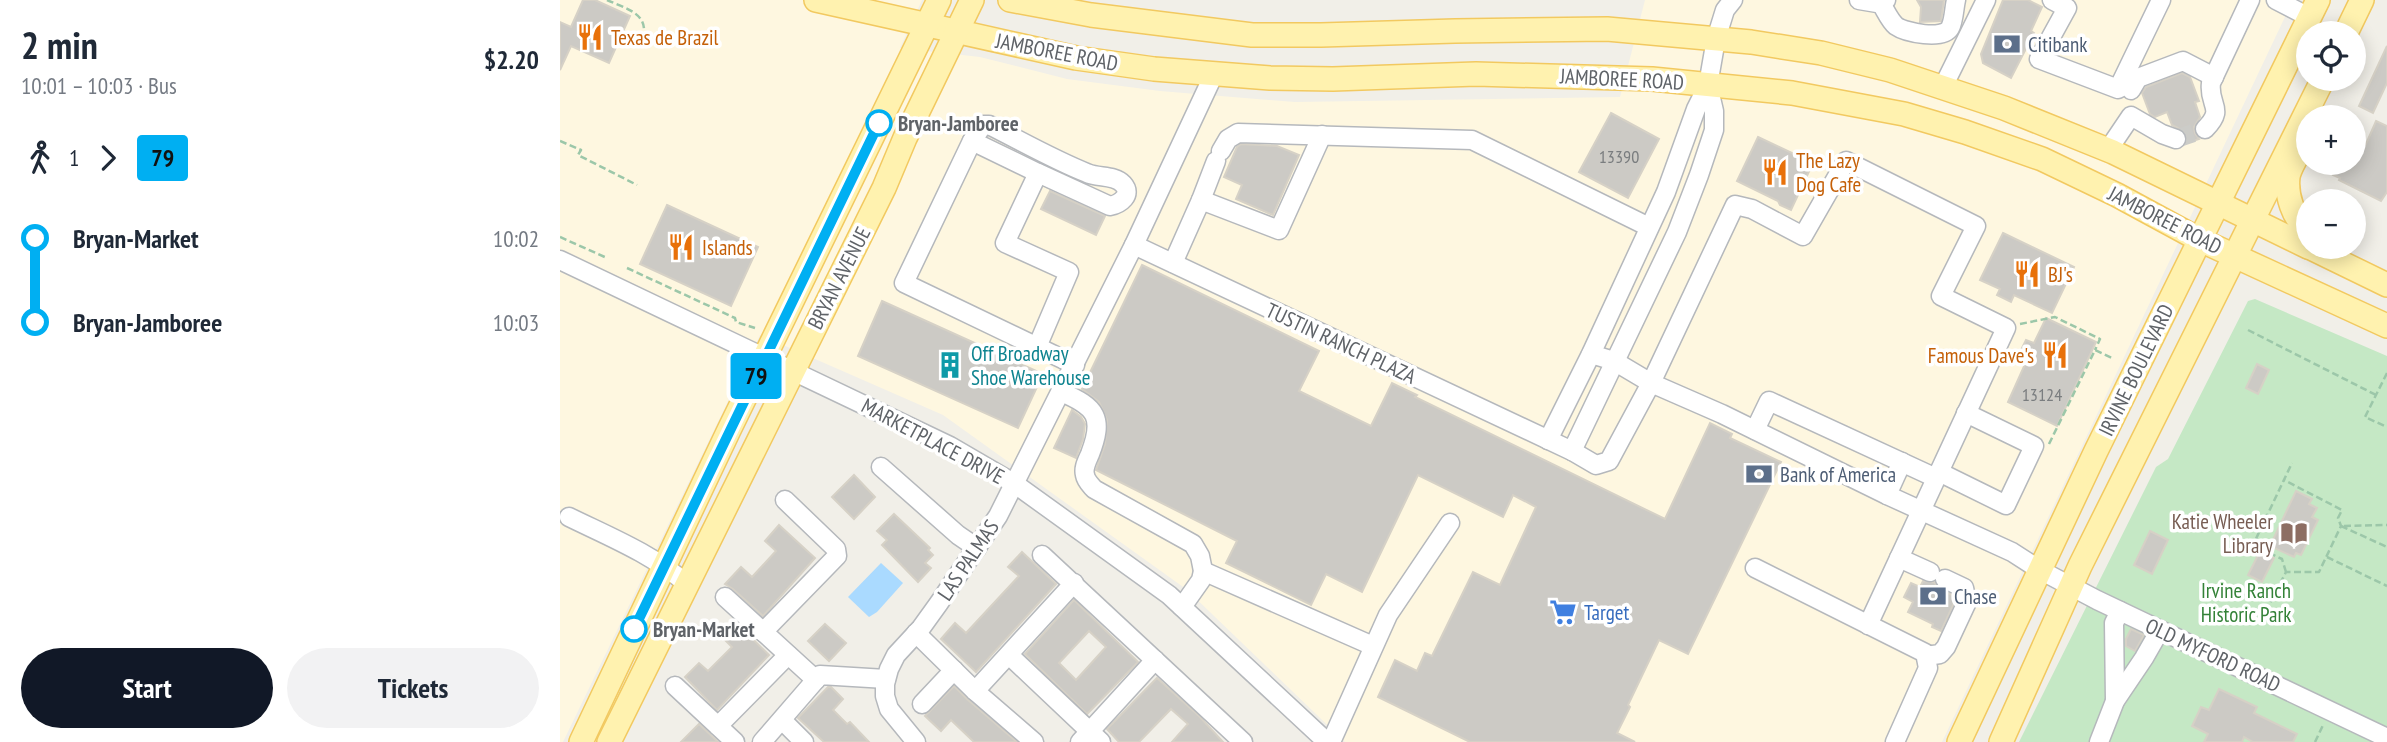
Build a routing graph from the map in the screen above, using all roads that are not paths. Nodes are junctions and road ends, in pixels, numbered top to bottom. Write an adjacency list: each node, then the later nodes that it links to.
1 (816, 0): 17 (main road, JAMBOREE ROAD)
2 (939, 0): 17 (main road, BRYAN AVENUE)
3 (972, 0): 18 (main road, BRYAN AVENUE)
4 (1010, 0): 19 (main road, JAMBOREE ROAD)
5 (1859, 0): 13 (street)
6 (1956, 0): 13 (street)
7 (1986, 0): 23 (street)
8 (2052, 0): 24 (street)
9 (2161, 0): 24 (street)
10 (2250, 0): 21 (street)
11 (2276, 0): 15 (street)
12 (2362, 0): 16 (main road)
13 (1883, 1)
14 (1727, 3): 19 (street)
15 (2314, 8): 35 (main road, IRVINE BOULEVARD)
16 (2352, 21)
17 (926, 25): 18 (main road, JAMBOREE ROAD); 52 (main road, BRYAN AVENUE)
18 (956, 31): 20 (main road, JAMBOREE ROAD); 55 (main road, BRYAN AVENUE)
19 (1716, 39): 22 (street); 23 (main road, JAMBOREE ROAD)
20 (1214, 74): 22 (main road, JAMBOREE ROAD); 41 (street)
21 (2216, 74): 24 (street); 27 (street)
22 (1708, 85): 38 (street); 39 (main road, JAMBOREE ROAD); 53 (street)
23 (1943, 87): 31 (main road, JAMBOREE ROAD)
24 (2126, 87): 26 (street)
25 (2317, 91): 37 (main road, IRVINE BOULEVARD)
26 (2130, 116): 29 (street); 31 (street)
27 (2205, 129)
28 (1322, 135): 34 (street); 34 (street); 38 (street)
29 (2176, 139)
30 (972, 141): 33 (street); 33 (street); 50 (street)
31 (2108, 150): 35 (main road, JAMBOREE ROAD)
32 (2296, 158): 36 (main road)
33 (1038, 173): 50 (street)
34 (1202, 200): 46 (street)
35 (2218, 203): 37 (main road, JAMBOREE ROAD); 39 (main road, IRVINE BOULEVARD)
36 (2296, 215)
37 (2252, 219): 40 (main road, JAMBOREE ROAD); 42 (main road, IRVINE BOULEVARD)
38 (1649, 227): 51 (street)
39 (2200, 240): 42 (main road, JAMBOREE ROAD); 76 (main road, IRVINE BOULEVARD)
40 (2296, 241)
41 (1134, 245): 46 (street, TUSTIN RANCH PLAZA); 54 (street)
42 (2234, 255): 49 (main road, JAMBOREE ROAD); 80 (main road, IRVINE BOULEVARD)
43 (2366, 258): 47 (main road)
44 (2334, 259): 48 (main road, JAMBOREE ROAD)
45 (560, 261): 52 (street, MARKETPLACE DRIVE)
46 (1173, 263): 60 (street, TUSTIN RANCH PLAZA)
47 (2387, 269)
48 (2387, 285)
49 (2387, 326)
50 (1037, 347): 54 (street)
51 (1591, 354): 53 (street, OLD MYFORD ROAD); 60 (street)
52 (766, 357): 55 (street, MARKETPLACE DRIVE); 74 (main road, BRYAN AVENUE)
53 (1614, 362): 56 (street, OLD MYFORD ROAD); 61 (street)
54 (1074, 365): 57 (street)
55 (792, 370): 65 (street, MARKETPLACE DRIVE); 79 (main road, BRYAN AVENUE)
56 (1651, 383): 58 (street, TUSTIN RANCH PLAZA); 59 (street, OLD MYFORD ROAD); 61 (street, TUSTIN RANCH PLAZA)
57 (1061, 392): 65 (street); 77 (street)
58 (1966, 413): 64 (street); 64 (street)
59 (1755, 430): 62 (street); 66 (street, OLD MYFORD ROAD)
60 (1548, 440): 61 (street, TUSTIN RANCH PLAZA)
61 (1572, 451)
62 (1902, 462): 64 (street); 66 (street)
63 (881, 467): 71 (street)
64 (1938, 475): 68 (street)
65 (1015, 484): 71 (street, LAS PALMAS); 82 (street, MARKETPLACE DRIVE)
66 (1887, 495): 68 (street, OLD MYFORD ROAD)
67 (785, 500): 86 (street)
68 (1921, 511): 73 (street); 76 (street, OLD MYFORD ROAD)
69 (569, 517): 74 (street)
70 (1450, 523): 88 (street)
71 (977, 548): 87 (street, LAS PALMAS)
72 (1042, 555): 78 (street)
73 (1899, 558): 84 (street); 91 (street)
74 (664, 565): 79 (street); 105 (main road, BRYAN AVENUE)
75 (1755, 569): 84 (street)
76 (2040, 570): 80 (street, OLD MYFORD ROAD); 114 (main road, IRVINE BOULEVARD)
77 (1203, 571): 82 (street); 88 (street)
78 (1073, 583): 90 (street); 92 (street)
79 (687, 584): 106 (main road, BRYAN AVENUE)
80 (2071, 586): 83 (street, OLD MYFORD ROAD); 115 (main road, IRVINE BOULEVARD)
81 (725, 597): 86 (street)
82 (1182, 607): 112 (street, MARKETPLACE DRIVE)
83 (2120, 611): 85 (street, OLD MYFORD ROAD); 98 (street)
84 (1868, 625): 91 (street)
85 (2160, 630): 98 (street); 103 (street, OLD MYFORD ROAD)
86 (763, 632): 89 (street)
87 (916, 633): 93 (street); 94 (street, LAS PALMAS)
88 (1373, 646): 112 (street)
89 (788, 655): 95 (street); 101 (street)
90 (1009, 655): 97 (street); 102 (street)
91 (1926, 656): 113 (street)
92 (1156, 660): 102 (street); 104 (street)
93 (954, 670): 97 (street); 99 (street)
94 (886, 679): 95 (street); 110 (street)
95 (816, 680): 100 (street)
96 (675, 686): 101 (street)
97 (975, 691): 111 (street)
98 (2115, 701): 116 (street)
99 (922, 704)
100 (782, 720): 108 (street); 109 (street)
101 (718, 726): 107 (street)
102 (1090, 738)
103 (2387, 738)
104 (1238, 740)
105 (581, 742)
106 (609, 742)
107 (735, 742)
108 (762, 742)
109 (804, 742)
110 (916, 742)
111 (1034, 742)
112 (1329, 742)
113 (1895, 742)
114 (1959, 742)
115 (2001, 742)
116 (2099, 742)

